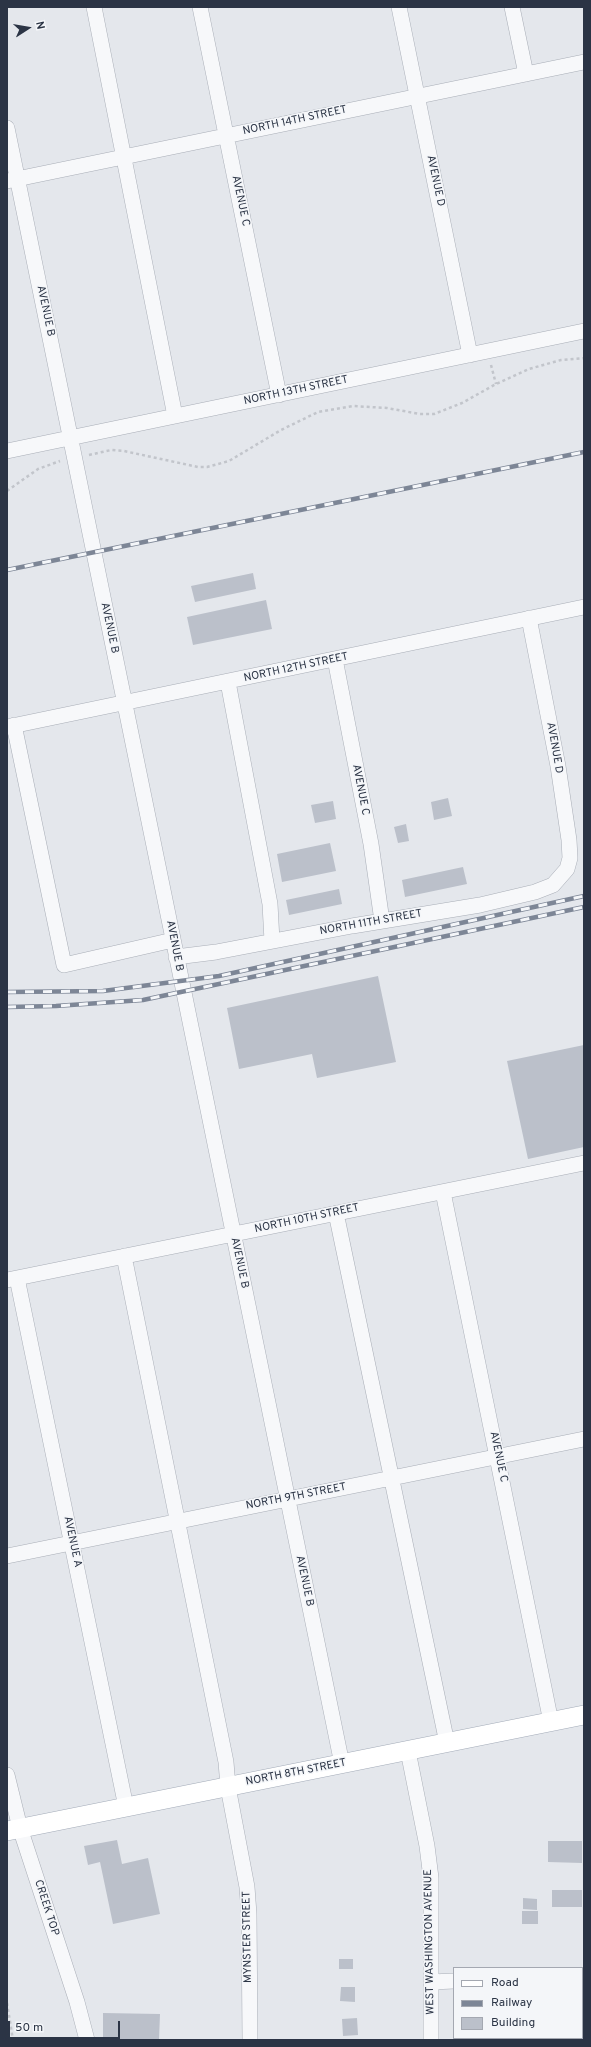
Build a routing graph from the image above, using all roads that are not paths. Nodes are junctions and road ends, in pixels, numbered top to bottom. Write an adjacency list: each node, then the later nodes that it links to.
1 (94, 7): 10 (street)
2 (200, 7): 9 (street, AVENUE C)
3 (399, 7): 7 (street, AVENUE D)
4 (512, 7): 6 (street)
5 (584, 62): 6 (street, NORTH 14TH STREET)
6 (526, 74): 7 (street, NORTH 14TH STREET)
7 (417, 96): 9 (street, NORTH 14TH STREET); 13 (street, AVENUE D)
8 (7, 128): 11 (street, AVENUE B)
9 (226, 135): 10 (street, NORTH 14TH STREET); 14 (street, AVENUE C)
10 (124, 156): 11 (street, NORTH 14TH STREET); 15 (street)
11 (12, 180): 16 (street, AVENUE B)
12 (584, 331): 13 (street, NORTH 13TH STREET)
13 (470, 355): 14 (street, NORTH 13TH STREET)
14 (279, 395): 15 (street, NORTH 13TH STREET)
15 (175, 416): 16 (street, NORTH 13TH STREET)
16 (70, 438): 17 (street, NORTH 13TH STREET); 22 (street, AVENUE B)
17 (7, 451)
18 (584, 607): 19 (street, NORTH 12TH STREET)
19 (529, 618): 20 (street, NORTH 12TH STREET); 24 (street, AVENUE D)
20 (335, 659): 21 (street, NORTH 12TH STREET); 25 (street, AVENUE C)
21 (228, 682): 22 (street, NORTH 12TH STREET); 27 (street)
22 (124, 703): 23 (street, NORTH 12TH STREET); 26 (street, AVENUE B)
23 (11, 726): 26 (street)
24 (561, 877): 25 (street, NORTH 11TH STREET)
25 (382, 921): 27 (street, NORTH 11TH STREET)
26 (173, 940): 28 (street, AVENUE B)
27 (272, 941): 28 (street, NORTH 11TH STREET)
28 (176, 957): 32 (street, AVENUE B)
29 (584, 1163): 30 (street, NORTH 10TH STREET)
30 (443, 1192): 31 (street, NORTH 10TH STREET); 36 (street, AVENUE C)
31 (336, 1213): 32 (street, NORTH 10TH STREET); 37 (street)
32 (233, 1234): 33 (street, NORTH 10TH STREET); 38 (street, AVENUE B)
33 (124, 1256): 34 (street, NORTH 10TH STREET); 39 (street, MYNSTER STREET)
34 (12, 1279): 40 (street, AVENUE A)
35 (584, 1438): 36 (street, NORTH 9TH STREET)
36 (498, 1456): 37 (street, NORTH 9TH STREET); 43 (street, AVENUE C)
37 (390, 1478): 38 (street, NORTH 9TH STREET); 44 (street)
38 (287, 1499): 39 (street, NORTH 9TH STREET); 46 (street, AVENUE B)
39 (178, 1521): 40 (street, NORTH 9TH STREET); 48 (street, MYNSTER STREET)
40 (72, 1542): 41 (street, NORTH 9TH STREET); 49 (street, AVENUE A)
41 (7, 1556)
42 (584, 1715): 43 (main road, NORTH 8TH STREET)
43 (551, 1722): 44 (main road, NORTH 8TH STREET)
44 (447, 1743): 45 (main road, NORTH 8TH STREET)
45 (408, 1751): 46 (main road, NORTH 8TH STREET); 52 (street, WEST WASHINGTON AVENUE)
46 (342, 1764): 48 (main road, NORTH 8TH STREET)
47 (7, 1775): 50 (street, CREEK TOP)
48 (228, 1787): 49 (main road, NORTH 8TH STREET); 54 (street, MYNSTER STREET)
49 (126, 1807): 50 (main road, NORTH 8TH STREET)
50 (13, 1830): 53 (street, CREEK TOP)
51 (453, 1981): 52 (street)
52 (431, 1982): 55 (street, WEST WASHINGTON AVENUE)
53 (87, 2040)
54 (250, 2040)
55 (431, 2040)

